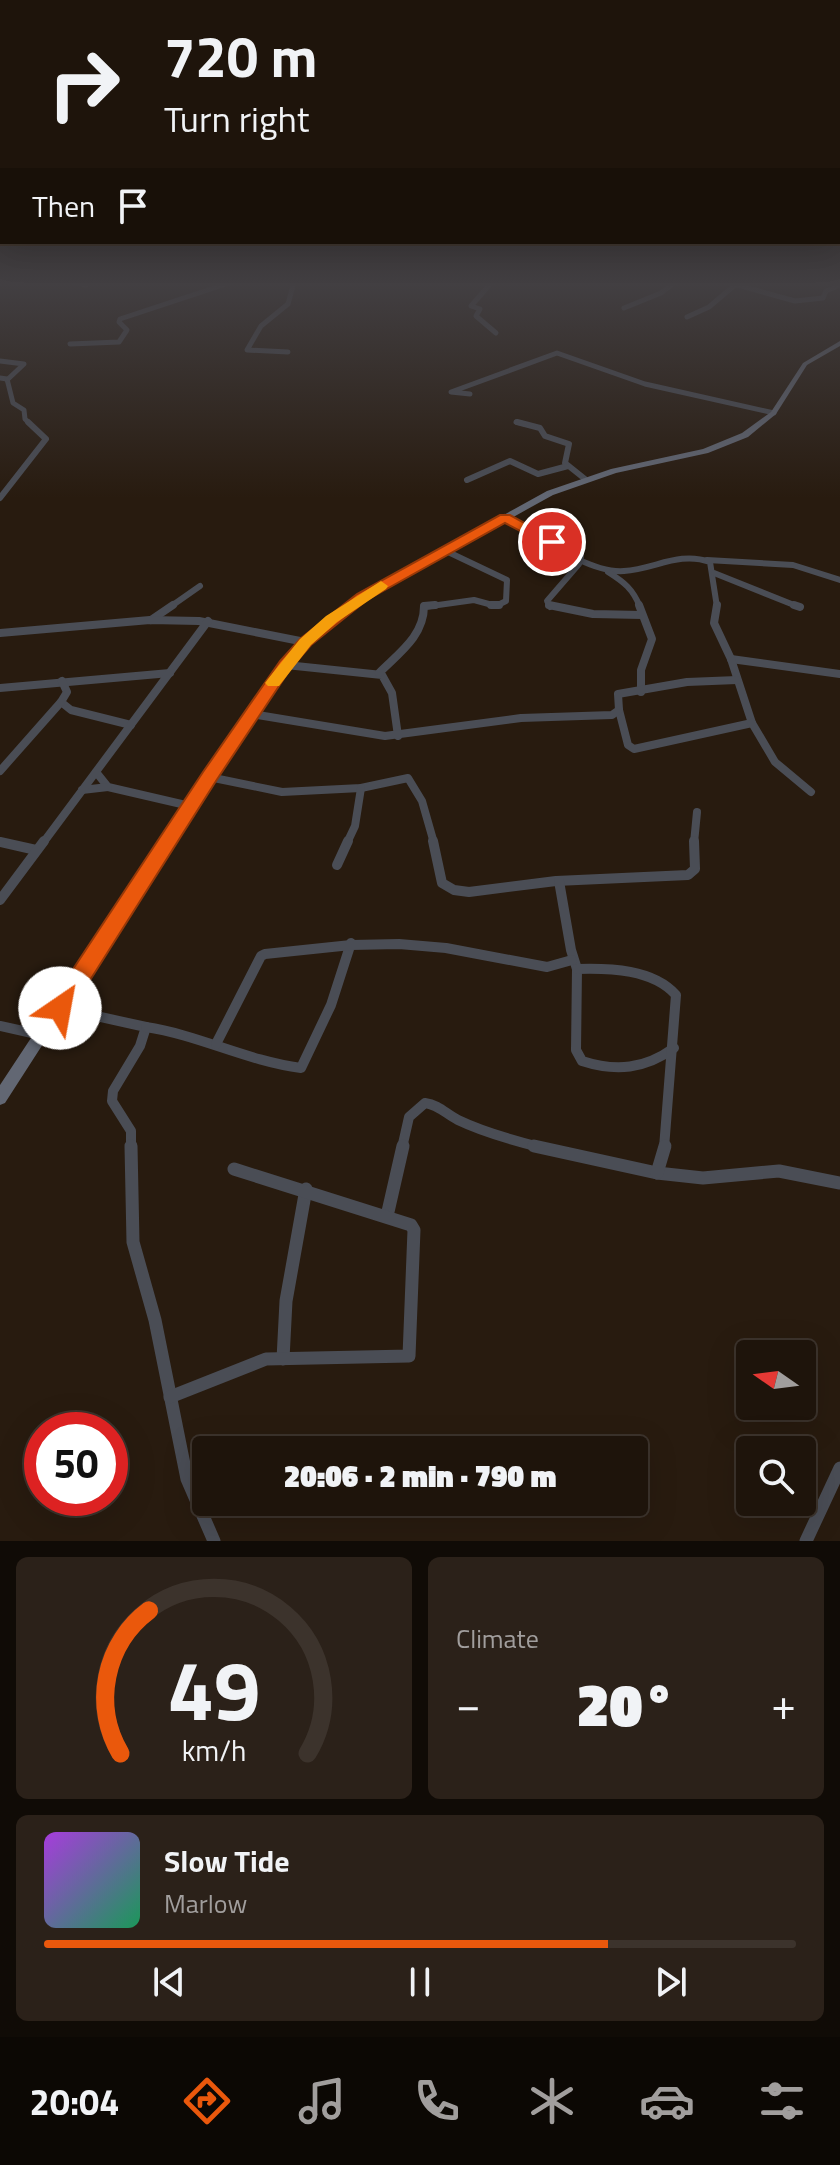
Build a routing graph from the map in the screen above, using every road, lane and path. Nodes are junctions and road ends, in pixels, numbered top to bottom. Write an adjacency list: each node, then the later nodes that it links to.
1 (555, 354): 6 (street)
2 (560, 354): 7 (street)
3 (822, 354): 7 (main road)
4 (0, 361): 5 (street)
5 (4, 379): 12 (street)
6 (470, 394)
7 (774, 413): 10 (main road)
8 (516, 422): 9 (street)
9 (568, 466): 10 (street); 11 (street)
10 (585, 479): 14 (main road)
11 (467, 480)
12 (3, 489): 13 (street)
13 (0, 498)
14 (505, 517): 15 (main road); 16 (street)
15 (446, 551): 27 (main road); 31 (street)
16 (581, 557): 18 (street); 23 (street)
17 (706, 560): 18 (street); 19 (street); 20 (street)
18 (602, 569): 23 (street)
19 (714, 573): 22 (street); 28 (street)
20 (840, 580)
21 (200, 586): 24 (street)
22 (800, 607)
23 (642, 615): 38 (street)
24 (150, 620): 25 (street); 26 (street)
25 (208, 621): 27 (street); 30 (street)
26 (2, 635)
27 (305, 642): 29 (main road)
28 (731, 659): 32 (street); 34 (street)
29 (286, 665): 31 (street); 41 (main road)
30 (171, 673): 33 (street); 43 (street)
31 (379, 673): 44 (street)
32 (840, 674)
33 (88, 679): 35 (street); 37 (street)
34 (737, 680): 38 (street); 42 (street)
35 (62, 681): 36 (street); 37 (street)
36 (0, 688)
37 (67, 692): 39 (street)
38 (641, 692): 40 (street)
39 (61, 702): 43 (street); 45 (street)
40 (619, 710): 42 (street); 44 (street)
41 (252, 714): 44 (street); 47 (main road)
42 (752, 723): 51 (street)
43 (131, 725): 46 (street)
44 (398, 736)
45 (0, 771)
46 (96, 772): 48 (street); 50 (street)
47 (209, 777): 49 (street); 52 (main road)
48 (108, 787): 50 (street); 52 (street)
49 (361, 788): 56 (street); 57 (street)
50 (82, 790): 55 (street)
51 (811, 792)
52 (190, 806): 61 (main road)
53 (697, 812): 57 (street)
54 (0, 842): 55 (street)
55 (36, 850): 58 (street)
56 (337, 865)
57 (559, 881): 60 (street)
58 (0, 900)
59 (351, 943): 60 (street); 65 (street); 65 (street)
60 (574, 964): 66 (street); 66 (street)
61 (60, 1008): 63 (street); 64 (main road)
62 (0, 1026): 64 (street)
63 (146, 1027): 65 (street); 74 (street)
64 (41, 1035): 67 (main road)
65 (216, 1044)
66 (674, 1048): 69 (street)
67 (0, 1098)
68 (234, 1169): 71 (street)
69 (657, 1173): 70 (street); 72 (street)
70 (840, 1183)
71 (306, 1189): 72 (street); 73 (street)
72 (387, 1216): 73 (street)
73 (283, 1359): 74 (street)
74 (170, 1397): 76 (street)
75 (840, 1468): 77 (street)
76 (214, 1541)
77 (806, 1541)

